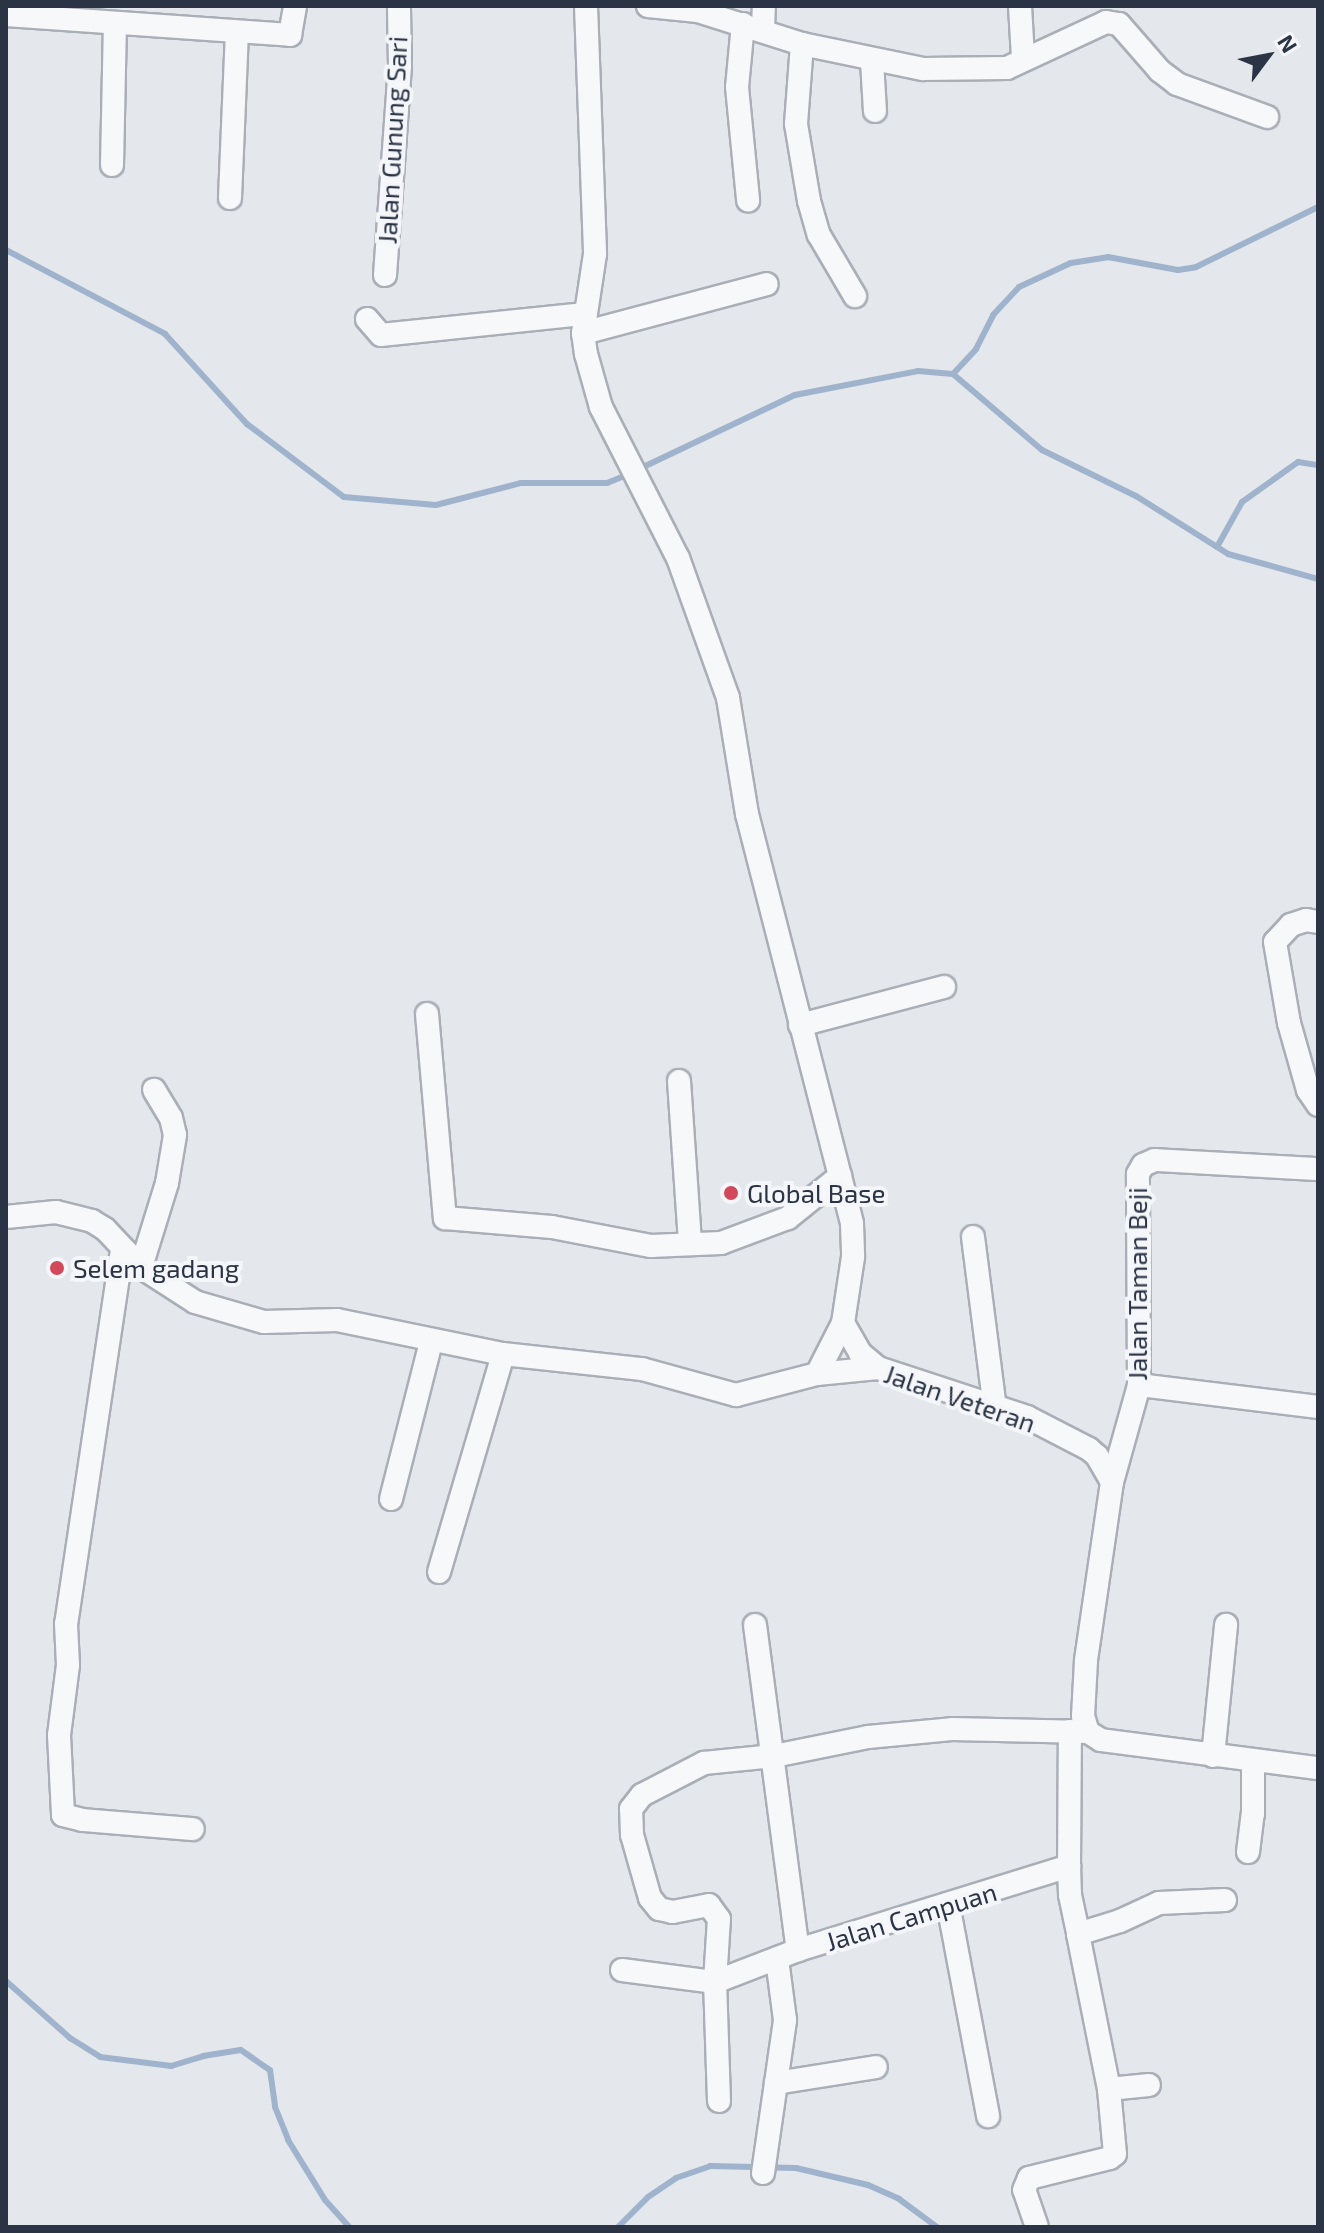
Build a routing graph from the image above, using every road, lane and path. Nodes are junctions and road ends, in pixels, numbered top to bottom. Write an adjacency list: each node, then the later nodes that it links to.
1 (295, 6): 10 (street)
2 (399, 6): 19 (street, Jalan Gunung Sari)
3 (586, 6): 23 (street)
4 (648, 6): 9 (street)
5 (764, 6): 9 (street)
6 (1020, 6): 12 (street)
7 (6, 15): 8 (street)
8 (115, 23): 10 (street); 16 (street)
9 (753, 27): 11 (street); 18 (street)
10 (237, 33): 17 (street)
11 (802, 44): 13 (street); 21 (street)
12 (1023, 58): 13 (street); 15 (street)
13 (872, 61): 14 (street)
14 (875, 111)
15 (1267, 117)
16 (112, 165)
17 (230, 198)
18 (748, 200)
19 (385, 275)
20 (767, 284): 23 (street)
21 (855, 296)
22 (367, 319): 23 (street)
23 (584, 324): 27 (street)
24 (1318, 922): 30 (street)
25 (944, 987): 27 (street)
26 (427, 1014): 35 (street)
27 (800, 1025): 32 (street)
28 (679, 1081): 35 (street)
29 (154, 1090): 37 (street)
30 (1318, 1105)
31 (1318, 1169): 43 (street, Jalan Taman Beji)
32 (840, 1176): 35 (street); 38 (street)
33 (6, 1217): 36 (street, Jalan Veteran)
34 (973, 1237): 45 (street)
35 (690, 1244)
36 (122, 1250): 37 (street, Jalan Veteran); 56 (street)
37 (141, 1267): 39 (street, Jalan Veteran)
38 (843, 1323): 41 (street); 42 (street)
39 (431, 1342): 40 (street, Jalan Veteran); 47 (street)
40 (503, 1354): 42 (street, Jalan Veteran); 48 (street)
41 (878, 1368): 42 (street, Jalan Veteran); 45 (street, Jalan Veteran)
42 (817, 1374)
43 (1139, 1385): 44 (street); 46 (street, Jalan Taman Beji)
44 (1318, 1407)
45 (995, 1408): 46 (street, Jalan Veteran)
46 (1112, 1482): 51 (street)
47 (391, 1499)
48 (439, 1572)
49 (755, 1625): 52 (street)
50 (1226, 1625): 53 (street)
51 (1079, 1732): 52 (street); 53 (street); 58 (street)
52 (774, 1756): 62 (street); 65 (street)
53 (1213, 1756): 54 (street)
54 (1253, 1760): 55 (street); 57 (street)
55 (1318, 1768)
56 (193, 1829)
57 (1248, 1852)
58 (1069, 1866): 60 (street, Jalan Campuan); 61 (street)
59 (1225, 1900): 61 (street)
60 (948, 1904): 62 (street, Jalan Campuan); 71 (street)
61 (1078, 1934): 69 (street)
62 (798, 1950): 63 (street, Jalan Campuan)
63 (777, 1959): 65 (street, Jalan Campuan); 67 (street)
64 (622, 1970): 65 (street, Jalan Campuan)
65 (715, 1982): 70 (street)
66 (876, 2067): 67 (street)
67 (776, 2083): 72 (street)
68 (1149, 2085): 69 (street)
69 (1109, 2089): 73 (street)
70 (719, 2101)
71 (988, 2116)
72 (763, 2173)
73 (1037, 2227)

